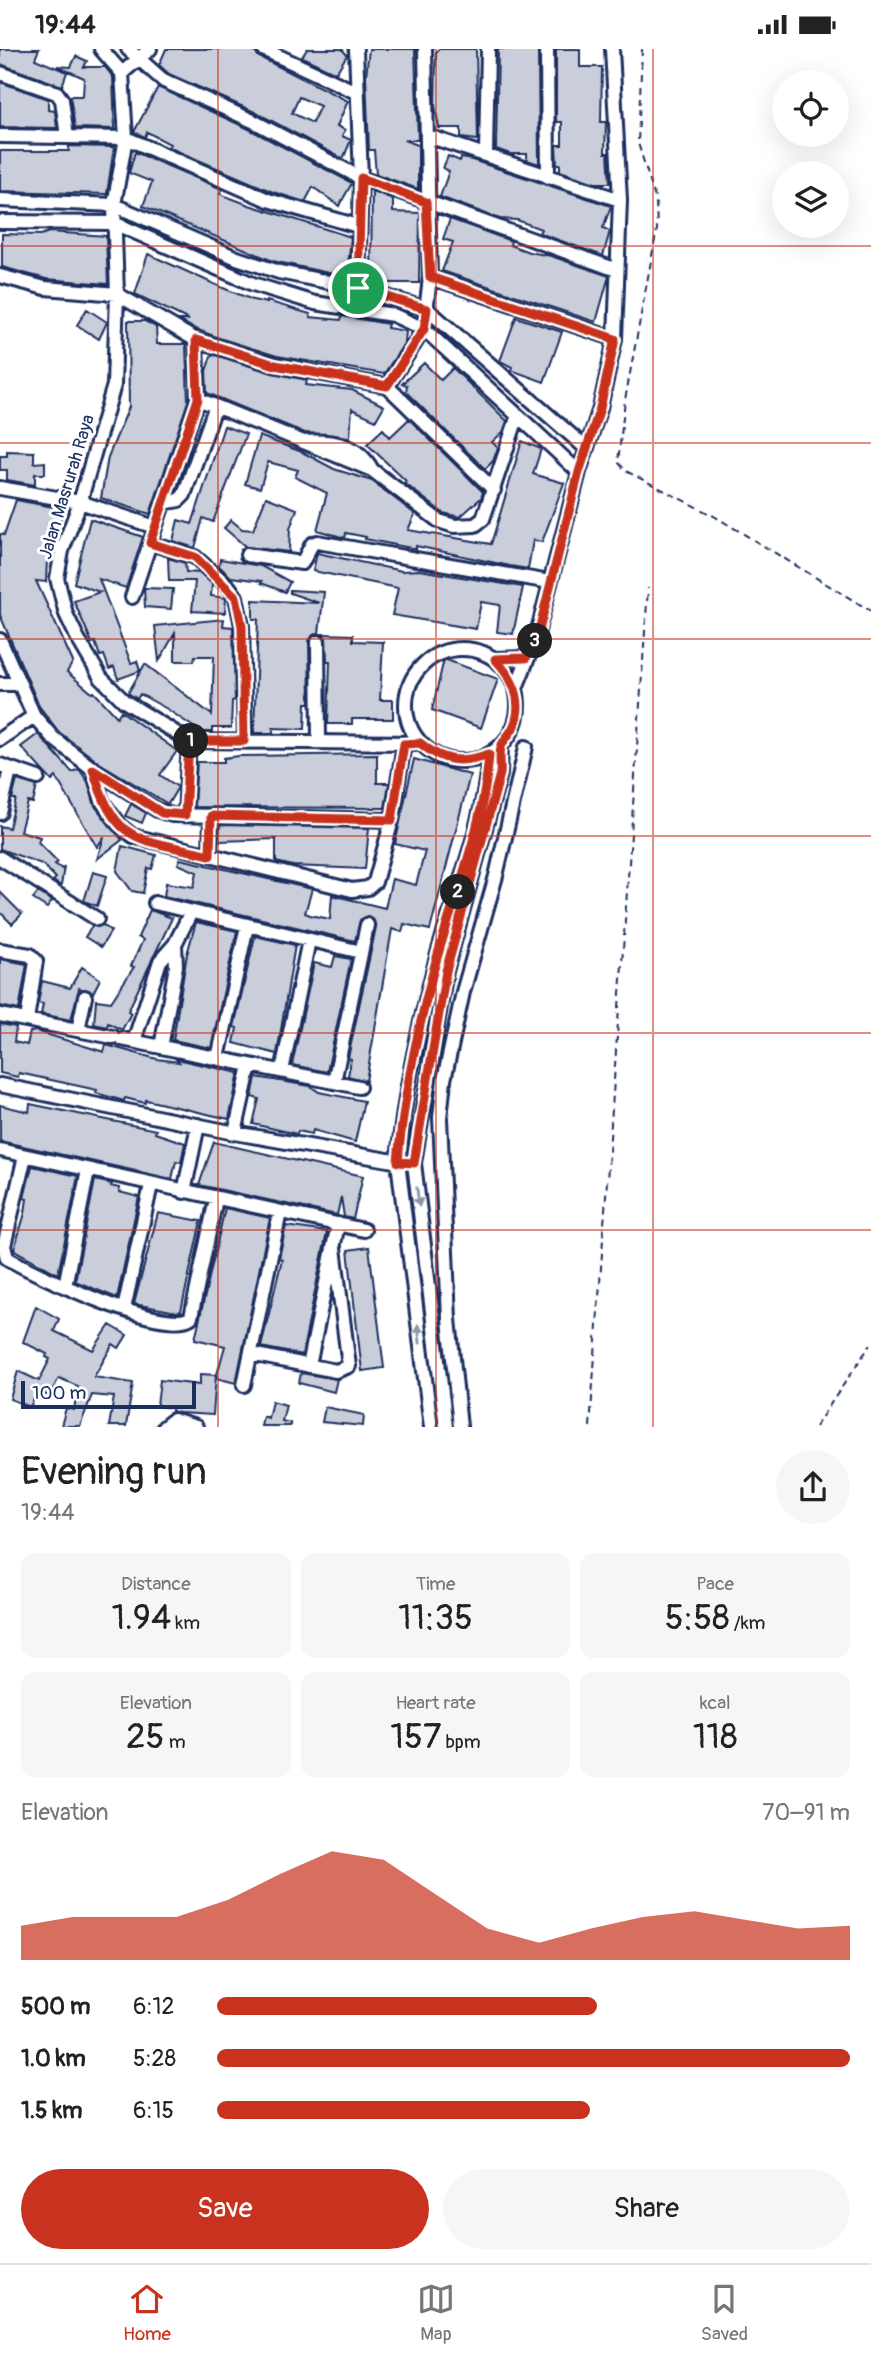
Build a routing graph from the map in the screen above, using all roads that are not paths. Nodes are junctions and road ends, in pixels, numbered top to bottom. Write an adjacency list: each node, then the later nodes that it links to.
1 (101, 49): 12 (street)
2 (128, 49): 10 (street)
3 (150, 49): 10 (street)
4 (263, 49): 13 (street)
5 (356, 49): 13 (street)
6 (425, 49): 15 (street)
7 (488, 49): 18 (street)
8 (547, 49): 19 (street)
9 (612, 49): 22 (street)
10 (140, 60): 12 (street); 20 (street)
11 (0, 72): 16 (street)
12 (121, 73): 17 (street, Jalan Masrurah Raya)
13 (356, 92): 20 (street)
14 (0, 136): 16 (street)
15 (428, 136): 18 (street); 23 (street)
16 (67, 137): 17 (street)
17 (126, 138): 24 (street, Jalan Masrurah Raya); 27 (street)
18 (486, 153): 19 (street)
19 (548, 177): 22 (street)
20 (361, 178): 23 (street); 27 (street)
21 (0, 200): 24 (street)
22 (620, 200): 28 (street)
23 (426, 202): 28 (street); 30 (street)
24 (114, 205): 26 (street, Jalan Masrurah Raya); 31 (street)
25 (0, 222): 26 (street)
26 (114, 223): 32 (street, Jalan Masrurah Raya); 34 (street)
27 (358, 226): 31 (street)
28 (617, 271): 35 (street)
29 (0, 276): 32 (street)
30 (430, 277): 33 (street); 35 (street)
31 (358, 288): 33 (street)
32 (117, 294): 36 (street); 45 (street, Jalan Masrurah Raya)
33 (427, 309): 34 (street); 41 (street)
34 (424, 329): 37 (street); 40 (street)
35 (615, 339): 41 (street)
36 (196, 340): 37 (street); 38 (street)
37 (387, 386): 44 (street)
38 (198, 399): 39 (street); 46 (street)
39 (215, 408): 44 (street); 46 (street)
40 (517, 418): 42 (street); 44 (street)
41 (587, 449): 42 (street)
42 (579, 472): 50 (street)
43 (0, 488): 45 (street)
44 (494, 490)
45 (80, 502): 47 (street); 61 (street, Jalan Masrurah Raya)
46 (163, 503): 47 (street)
47 (155, 527): 48 (street)
48 (150, 543): 51 (street); 62 (street)
49 (247, 555): 50 (street)
50 (550, 582): 54 (street)
51 (132, 597)
52 (0, 640): 57 (street)
53 (318, 642): 63 (street)
54 (526, 658): 55 (street); 58 (street)
55 (495, 659): 58 (street); 64 (street)
56 (0, 684): 57 (street)
57 (20, 684): 59 (street)
58 (516, 688): 66 (street)
59 (34, 716): 60 (street); 70 (street)
60 (0, 739)
61 (189, 741): 62 (street); 73 (street)
62 (244, 741): 63 (street)
63 (319, 742): 65 (street)
64 (420, 743): 65 (street); 68 (street)
65 (404, 744): 75 (street)
66 (501, 746): 68 (street); 87 (street)
67 (526, 747): 125 (street)
68 (489, 754): 87 (street)
69 (5, 767): 71 (street); 72 (street)
70 (93, 769): 73 (street); 76 (street)
71 (38, 778)
72 (0, 813)
73 (185, 815): 74 (street)
74 (211, 816): 75 (street); 76 (street)
75 (392, 820): 76 (street)
76 (210, 855)
77 (0, 857): 80 (street)
78 (155, 904): 79 (street)
79 (190, 914): 82 (street); 84 (street)
80 (97, 919)
81 (367, 925): 86 (street)
82 (247, 926): 83 (street); 94 (street)
83 (309, 940): 86 (street); 96 (street)
84 (175, 944): 92 (street); 93 (street)
85 (0, 950): 90 (street)
86 (361, 952): 97 (street)
87 (435, 993): 104 (street); 105 (street)
88 (85, 997): 91 (street)
89 (0, 1014): 90 (street)
90 (27, 1020): 91 (street)
91 (78, 1030): 92 (street)
92 (123, 1039): 93 (street)
93 (161, 1047): 94 (street)
94 (218, 1058): 95 (street)
95 (250, 1065): 96 (street); 101 (street)
96 (282, 1071): 97 (street)
97 (334, 1081): 99 (street)
98 (0, 1085): 100 (street)
99 (359, 1087)
100 (198, 1125): 101 (street); 108 (street)
101 (235, 1133): 104 (street)
102 (0, 1150): 103 (street)
103 (25, 1156): 106 (street); 114 (street)
104 (398, 1162): 105 (street); 119 (street, one-way to 104)
105 (414, 1163): 118 (street, one-way to 118)
106 (88, 1170): 107 (street); 114 (street)
107 (151, 1185): 108 (street); 115 (street)
108 (184, 1192): 109 (street)
109 (216, 1199): 110 (street); 115 (street)
110 (280, 1212): 111 (street); 116 (street)
111 (338, 1224): 112 (street); 113 (street)
112 (364, 1230)
113 (334, 1248): 117 (street); 117 (street)
114 (65, 1286): 115 (street)
115 (124, 1309)
116 (251, 1354): 117 (street); 120 (street)
117 (309, 1366)
118 (439, 1367): 119 (street); 124 (street)
119 (424, 1369): 123 (street)
120 (244, 1385)
121 (164, 1426): 122 (street)
122 (196, 1426)
123 (431, 1426)
124 (446, 1426)
125 (460, 1426)

